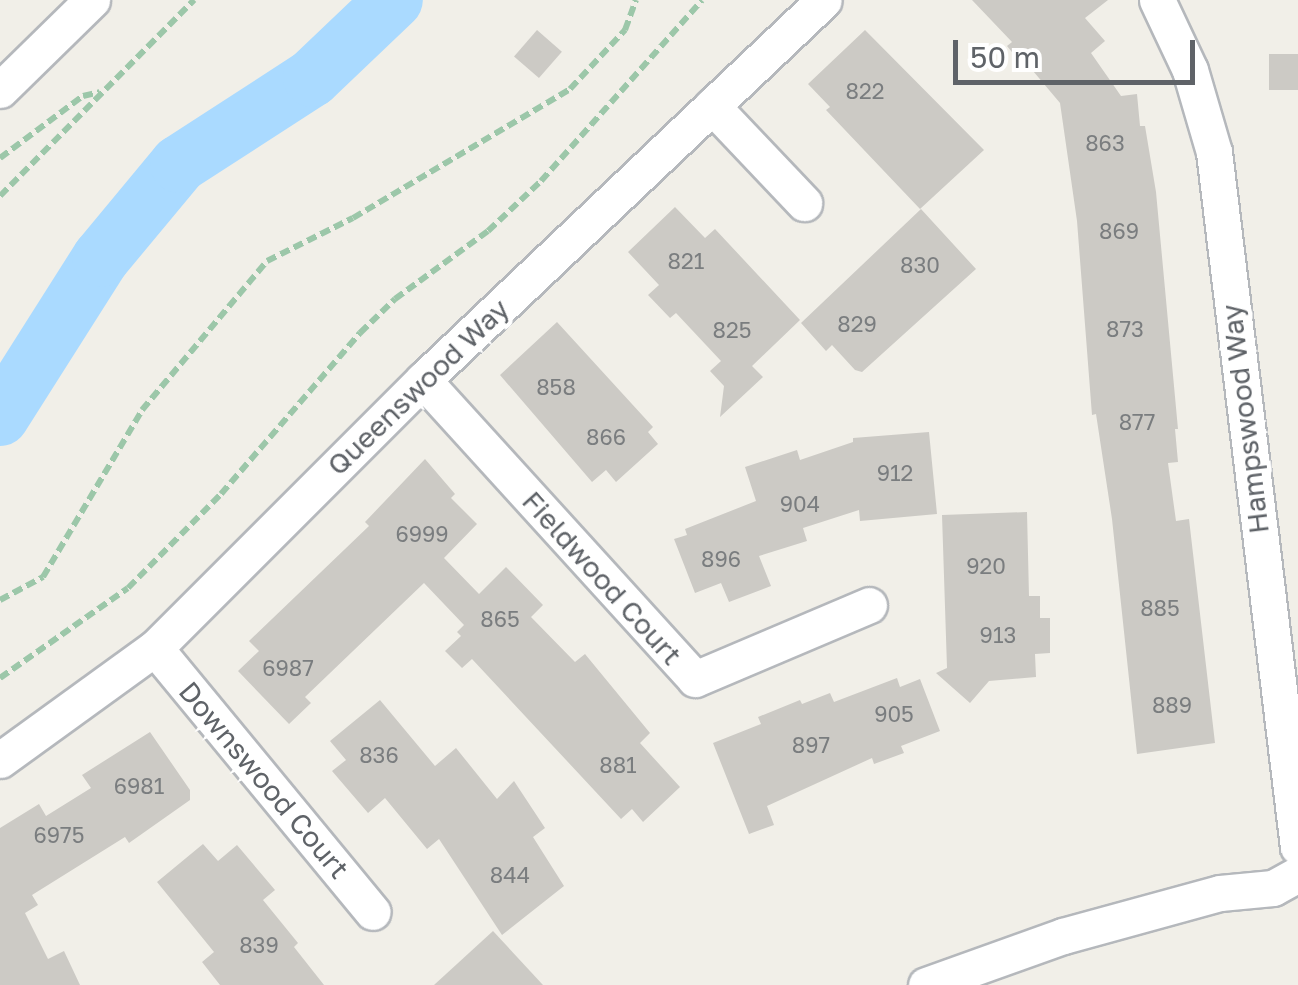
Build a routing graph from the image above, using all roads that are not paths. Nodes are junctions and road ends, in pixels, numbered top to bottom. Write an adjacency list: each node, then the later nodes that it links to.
1 (92, 0): 4 (street)
2 (824, 0): 5 (street, Queenswood Way)
3 (1157, 0): 11 (street, Hampswood Way)
4 (0, 90)
5 (712, 106): 6 (street); 7 (street, Queenswood Way)
6 (804, 203)
7 (423, 380): 8 (street, Fieldwood Court); 9 (street, Queenswood Way)
8 (870, 605)
9 (154, 648): 10 (street, Queenswood Way); 13 (street, Downswood Court)
10 (0, 760)
11 (1298, 847)
12 (1298, 874): 14 (street)
13 (373, 912)
14 (926, 985)

